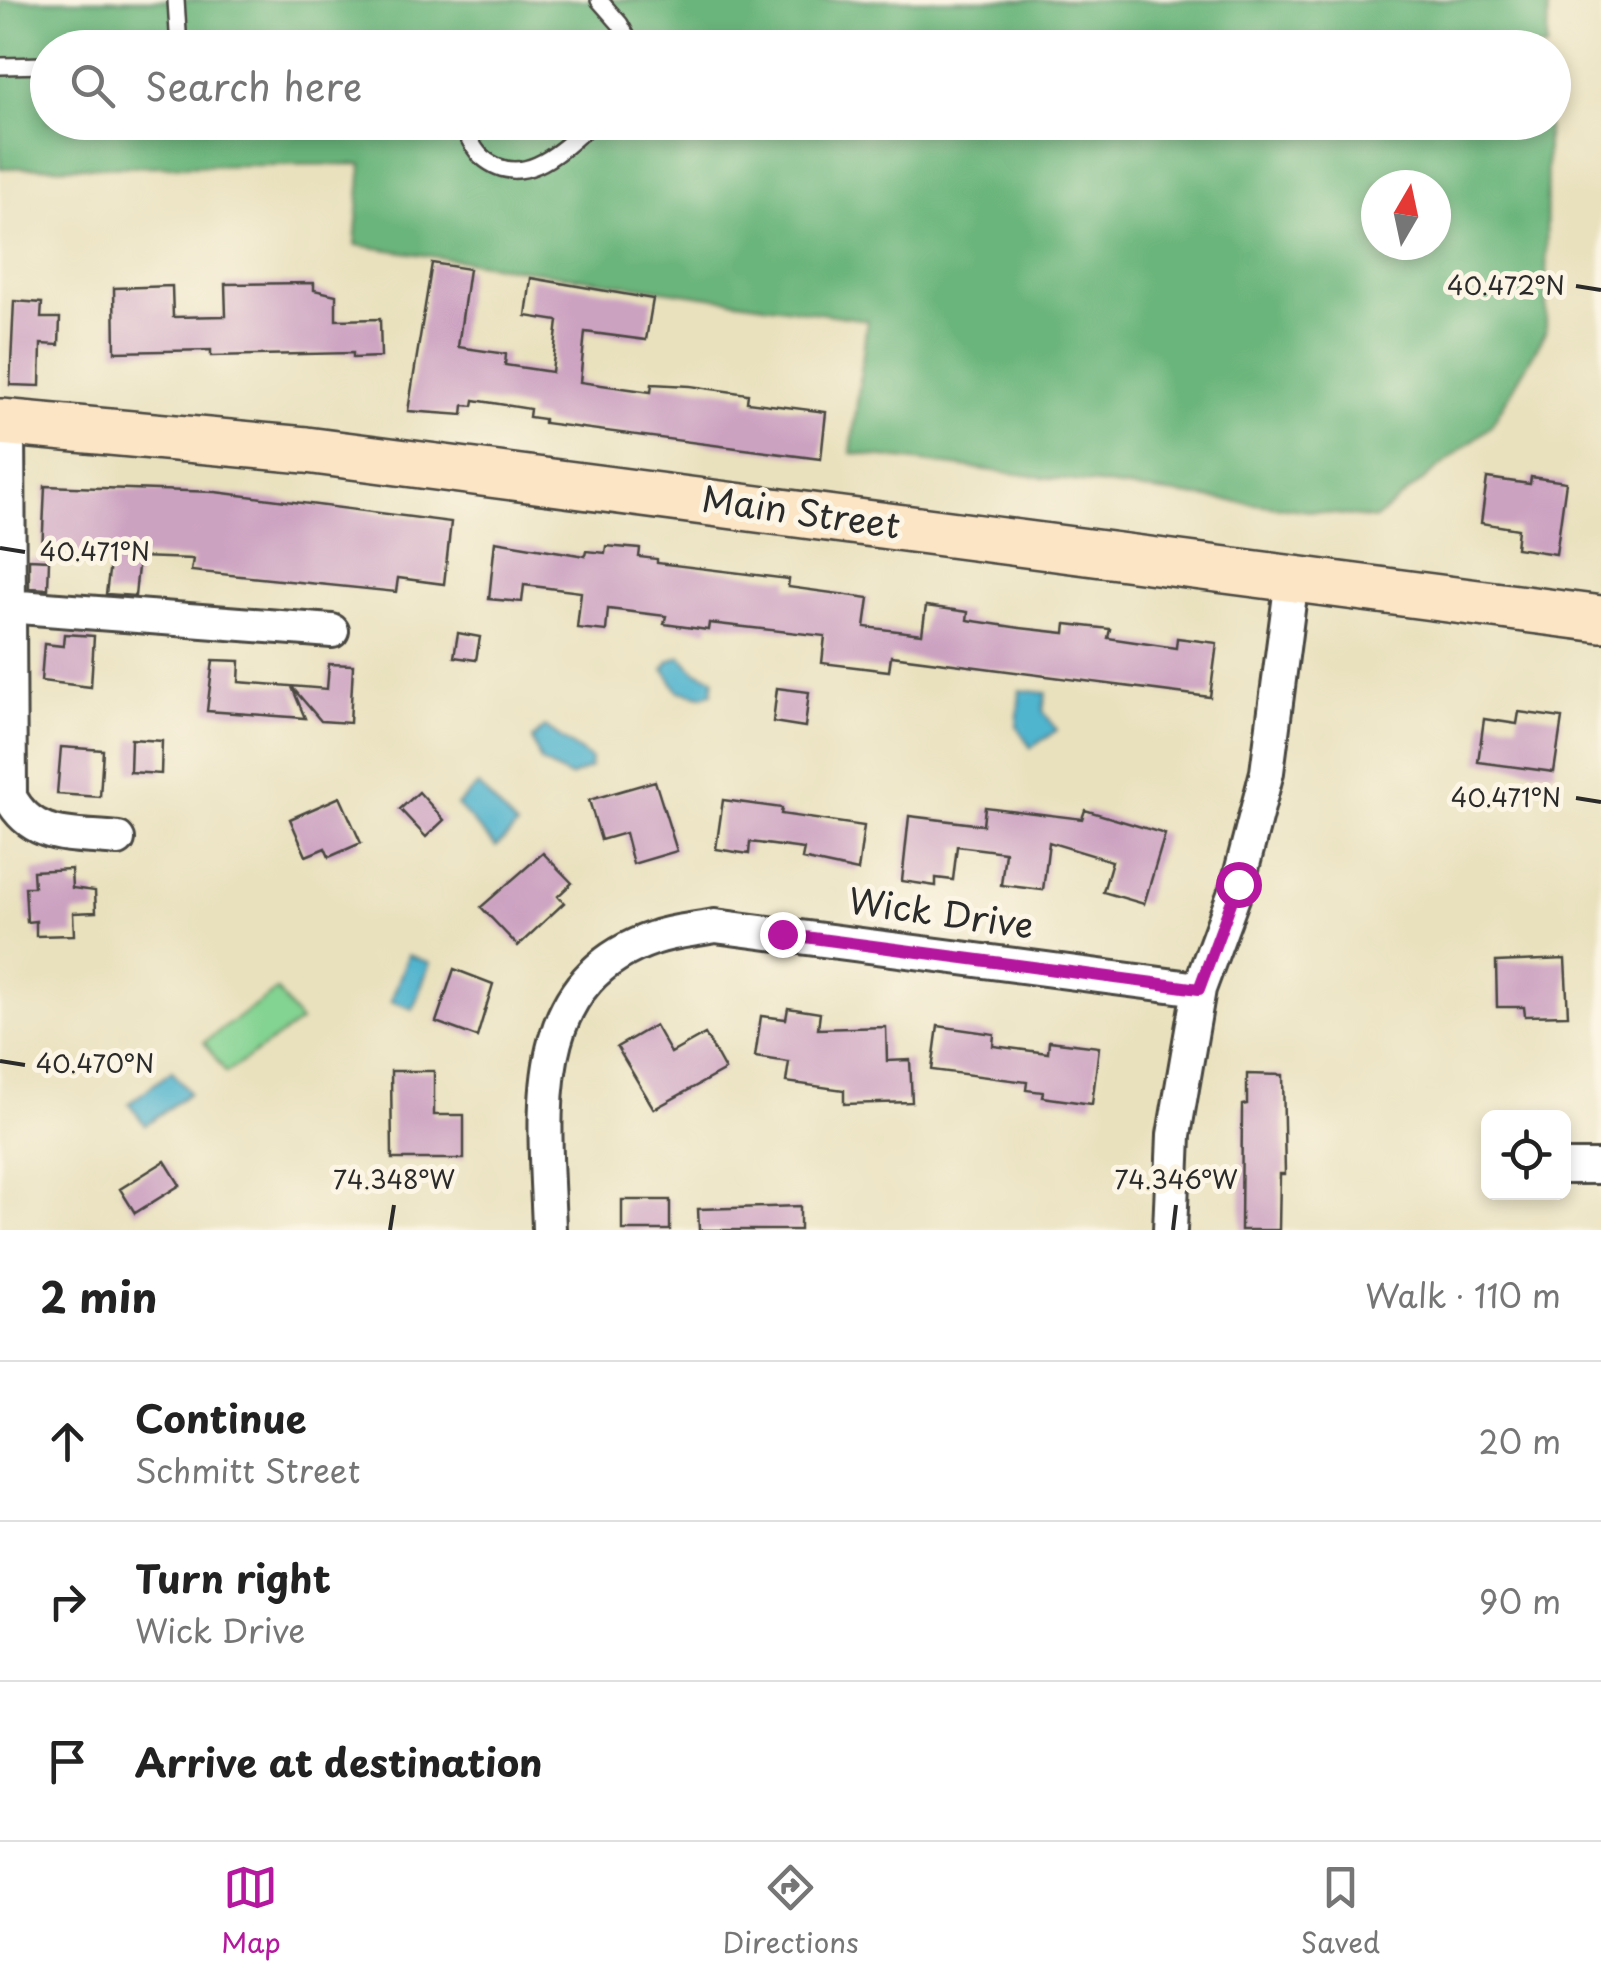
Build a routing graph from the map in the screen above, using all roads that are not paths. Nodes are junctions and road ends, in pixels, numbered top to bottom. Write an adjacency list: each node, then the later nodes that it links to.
1 (176, 0): 3 (lane)
2 (599, 0): 4 (lane)
3 (177, 30)
4 (623, 30)
5 (30, 65): 6 (lane)
6 (0, 66)
7 (471, 140): 8 (lane)
8 (573, 140)
9 (4, 422): 10 (main road, Main Street); 11 (street)
10 (1292, 579): 12 (main road, Main Street); 15 (street)
11 (6, 606): 13 (street); 14 (street)
12 (1601, 619)
13 (332, 631)
14 (118, 839)
15 (1199, 989): 18 (street, Wick Drive); 19 (street)
16 (1571, 1167): 17 (street)
17 (1601, 1167)
18 (549, 1230)
19 (1170, 1230)

